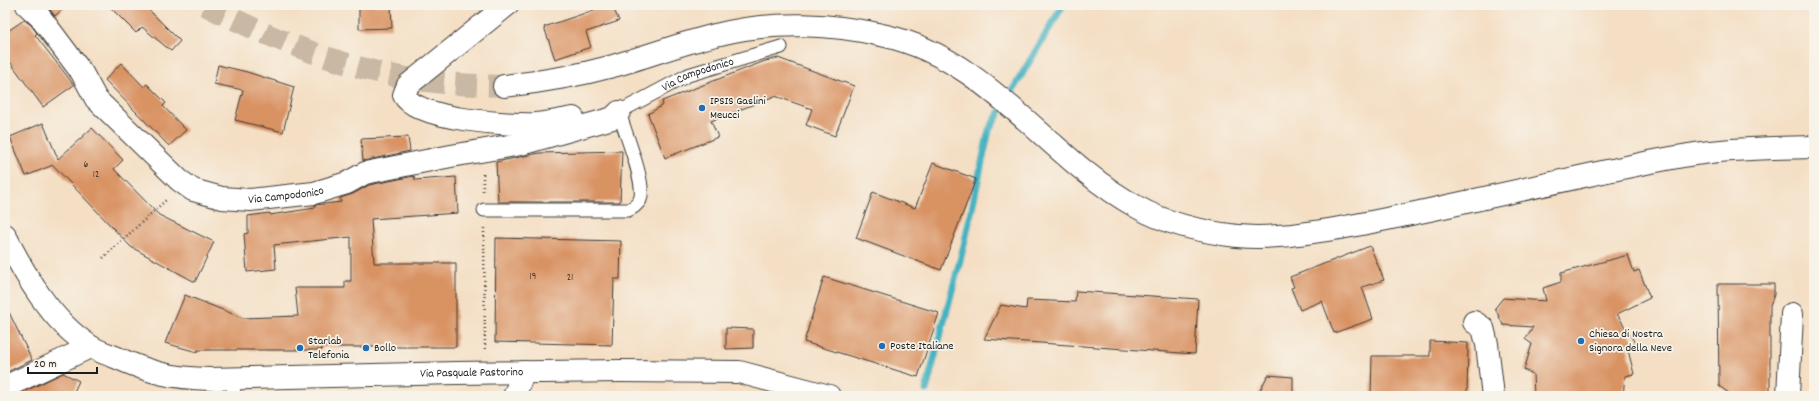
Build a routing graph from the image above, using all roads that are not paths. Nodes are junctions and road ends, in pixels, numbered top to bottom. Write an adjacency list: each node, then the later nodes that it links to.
1 (27, 5): 5 (main road, Via Campodonico)
2 (507, 5): 5 (main road, Via Campodonico)
3 (781, 47): 5 (lane, Via Campodonico)
4 (504, 86): 6 (main road)
5 (619, 112): 7 (lane)
6 (1814, 147)
7 (484, 210)
8 (5, 236): 11 (main road, Via Pasquale Pastorino)
9 (1792, 314): 18 (main road)
10 (1474, 322): 17 (main road)
11 (90, 346): 13 (main road); 14 (main road, Via Pasquale Pastorino)
12 (524, 372): 14 (main road, Via Pasquale Pastorino); 15 (main road); 16 (main road, Via Pasquale Pastorino)
13 (5, 387)
14 (234, 387)
15 (514, 396)
16 (829, 396)
17 (1493, 396)
18 (1788, 396)

